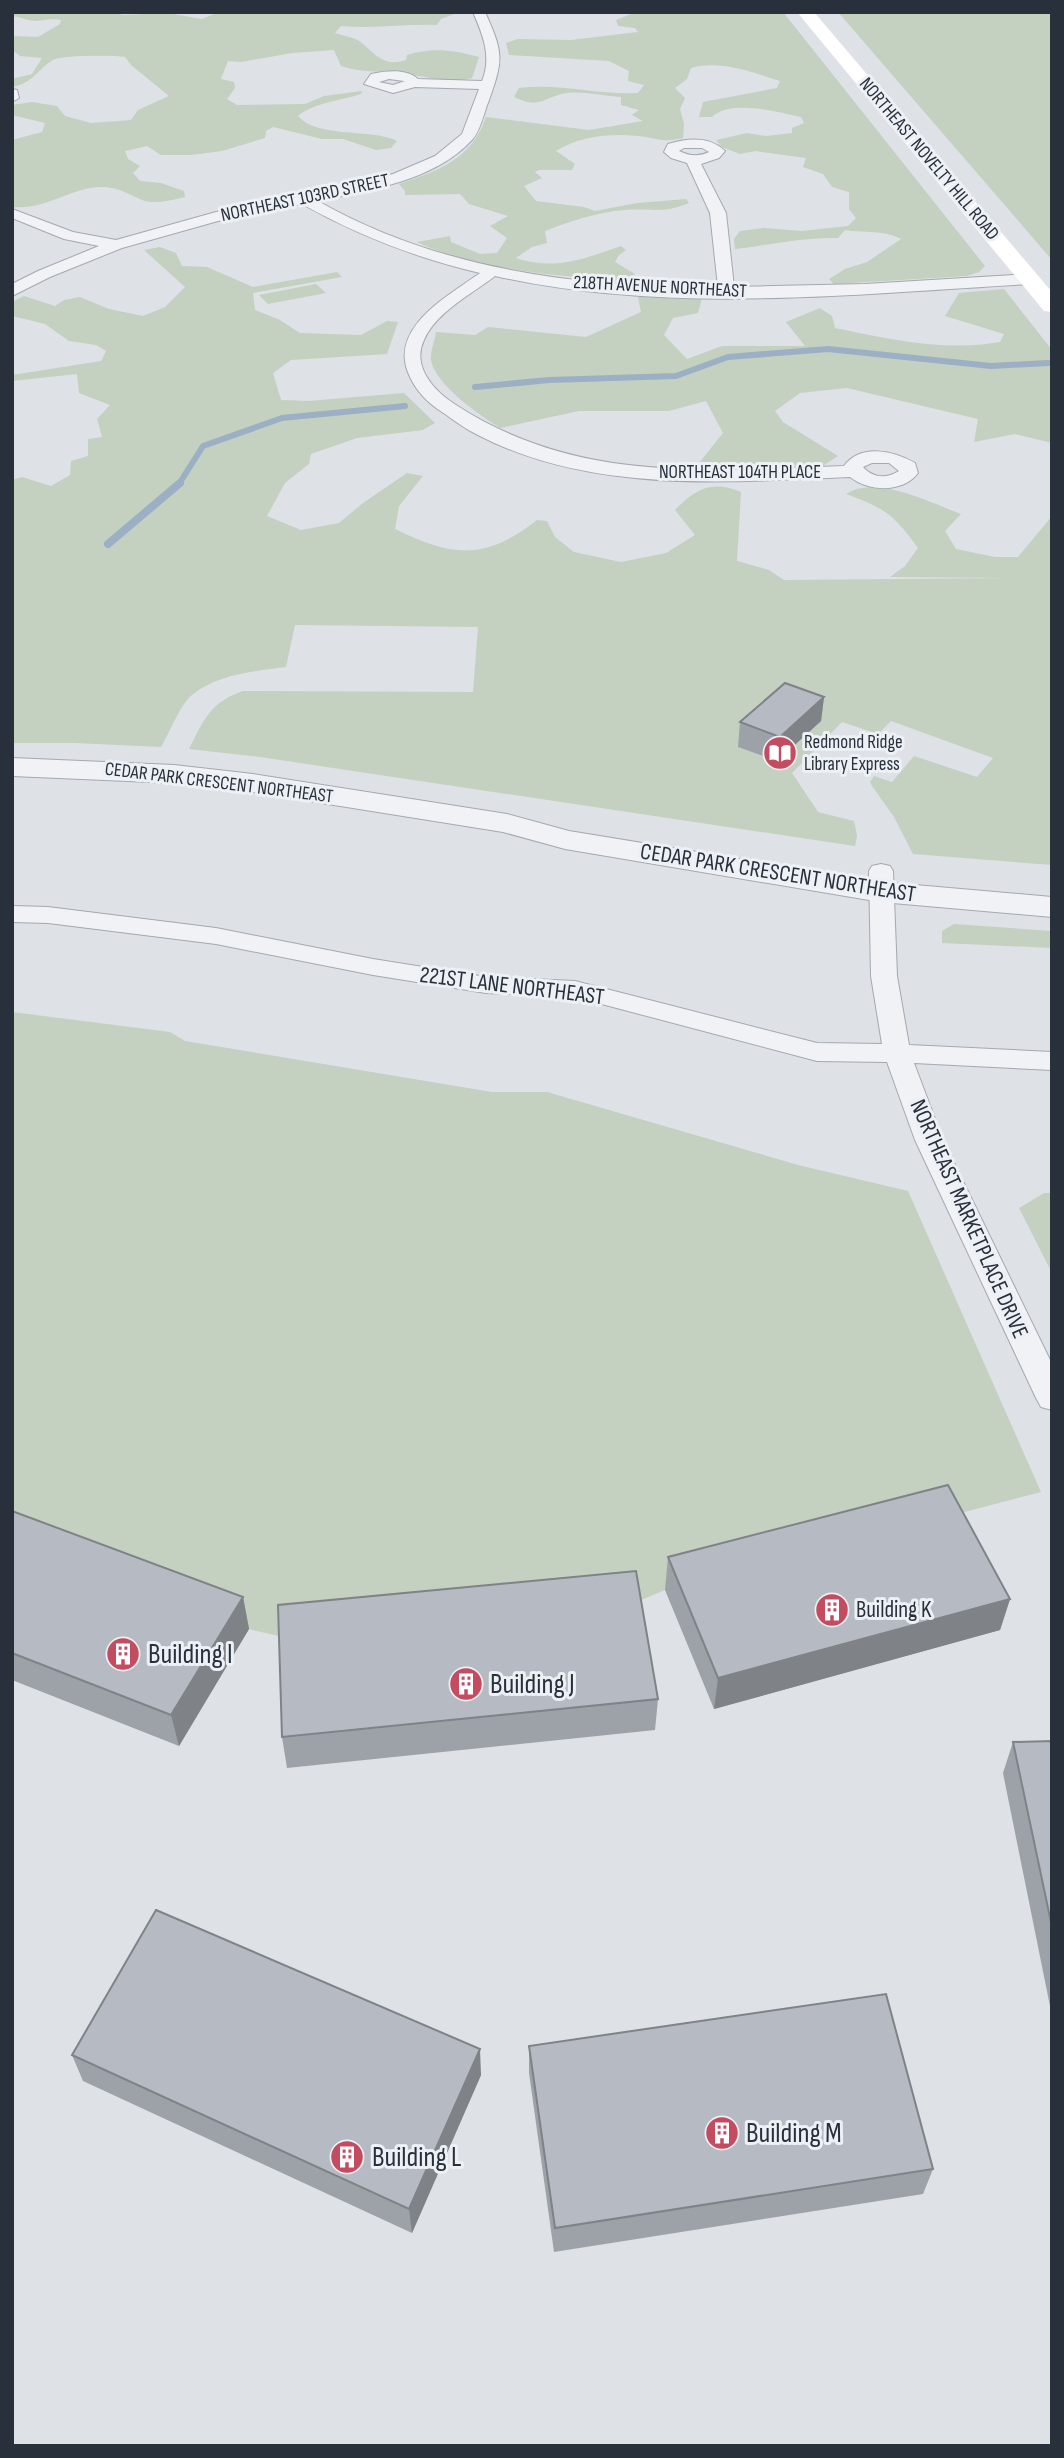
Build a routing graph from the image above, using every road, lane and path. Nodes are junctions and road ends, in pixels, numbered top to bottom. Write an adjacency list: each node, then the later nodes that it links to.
1 (479, 12): 4 (street, NORTHEAST 103RD STREET)
2 (805, 12): 12 (main road, NORTHEAST NOVELTY HILL ROAD)
3 (414, 83): 4 (street)
4 (487, 85): 8 (street, NORTHEAST 103RD STREET)
5 (12, 93): 6 (street)
6 (12, 98)
7 (692, 159): 14 (street)
8 (304, 199): 10 (street, NORTHEAST 103RD STREET); 11 (street, 218TH AVENUE NORTHEAST)
9 (12, 212): 10 (street)
10 (117, 245): 13 (street, NORTHEAST 103RD STREET)
11 (492, 271): 14 (street, 218TH AVENUE NORTHEAST); 16 (street, NORTHEAST 104TH PLACE)
12 (1030, 279): 14 (street, 218TH AVENUE NORTHEAST); 15 (main road, NORTHEAST NOVELTY HILL ROAD)
13 (12, 291)
14 (727, 293)
15 (1052, 306)
16 (853, 471)
17 (12, 767): 18 (street, CEDAR PARK CRESCENT NORTHEAST)
18 (881, 881): 19 (street, CEDAR PARK CRESCENT NORTHEAST); 20 (street, CEDAR PARK CRESCENT NORTHEAST); 22 (street, NORTHEAST MARKETPLACE DRIVE)
19 (1052, 886)
20 (1052, 907)
21 (12, 914): 22 (street, 221ST LANE NORTHEAST)
22 (897, 1053): 23 (street, 221ST LANE NORTHEAST); 24 (street, NORTHEAST MARKETPLACE DRIVE)
23 (1052, 1061)
24 (1052, 1398)

